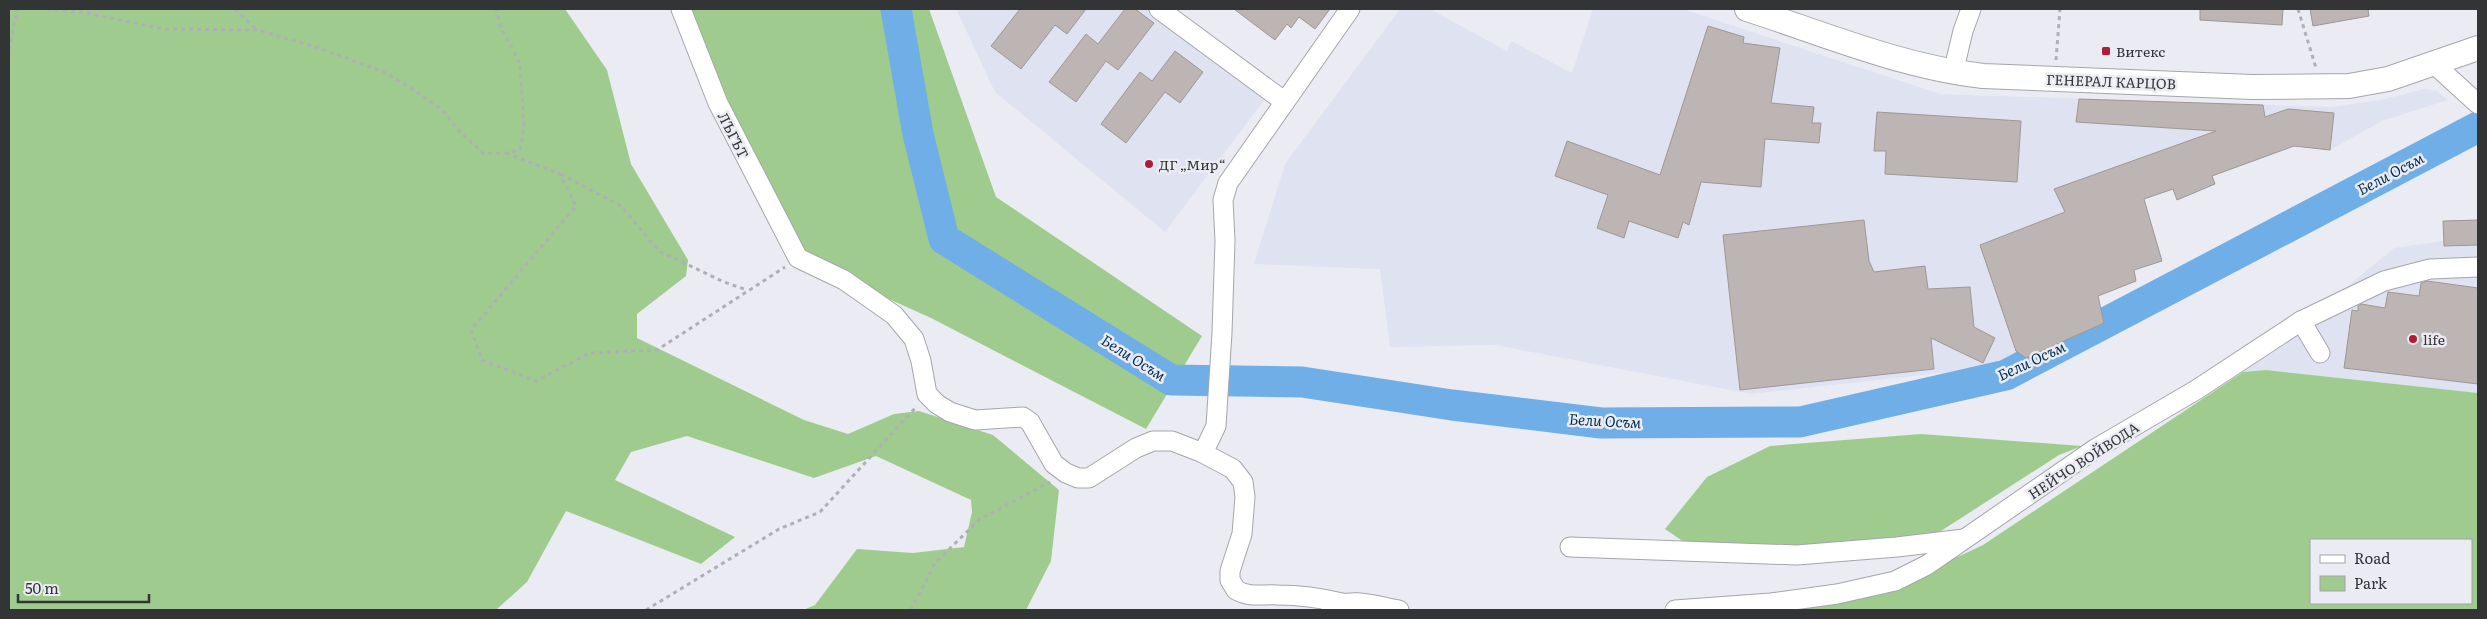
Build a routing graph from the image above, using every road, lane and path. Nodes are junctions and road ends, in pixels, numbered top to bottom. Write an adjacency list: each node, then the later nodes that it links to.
1 (17, 9): 14 (path)
2 (47, 9): 12 (path)
3 (235, 9): 12 (path)
4 (496, 9): 21 (path)
5 (681, 9): 23 (street, ЛЪГЪТ)
6 (1159, 9): 20 (street)
7 (1350, 9): 20 (street)
8 (1747, 9): 16 (main road, ГЕНЕРАЛ КАРЦОВ)
9 (1971, 9): 16 (street)
10 (2060, 9): 17 (path)
11 (2298, 9): 18 (path)
12 (258, 30): 21 (path)
13 (2478, 48): 15 (main road, ГЕНЕРАЛ КАРЦОВ)
14 (9, 50)
15 (2434, 64): 18 (main road, ГЕНЕРАЛ КАРЦОВ); 19 (street)
16 (1953, 73): 17 (main road, ГЕНЕРАЛ КАРЦОВ)
17 (2054, 79): 18 (main road, ГЕНЕРАЛ КАРЦОВ)
18 (2323, 87)
19 (2472, 99)
20 (1285, 102): 29 (street)
21 (506, 153): 22 (path)
22 (560, 174): 25 (path); 25 (path)
23 (798, 258): 25 (path); 28 (street)
24 (2478, 267): 26 (street, НЕЙЧО ВОЙВОДА)
25 (748, 291)
26 (2301, 321): 27 (street); 31 (street, НЕЙЧО ВОЙВОДА)
27 (2320, 353)
28 (927, 394): 30 (street); 34 (path)
29 (1203, 453): 30 (street); 33 (street)
30 (1066, 473): 35 (path)
31 (1968, 538): 32 (street); 37 (street, НЕЙЧО ВОЙВОДА)
32 (1570, 547)
33 (1335, 606): 36 (street)
34 (646, 610)
35 (911, 610)
36 (1399, 610)
37 (1675, 610)

